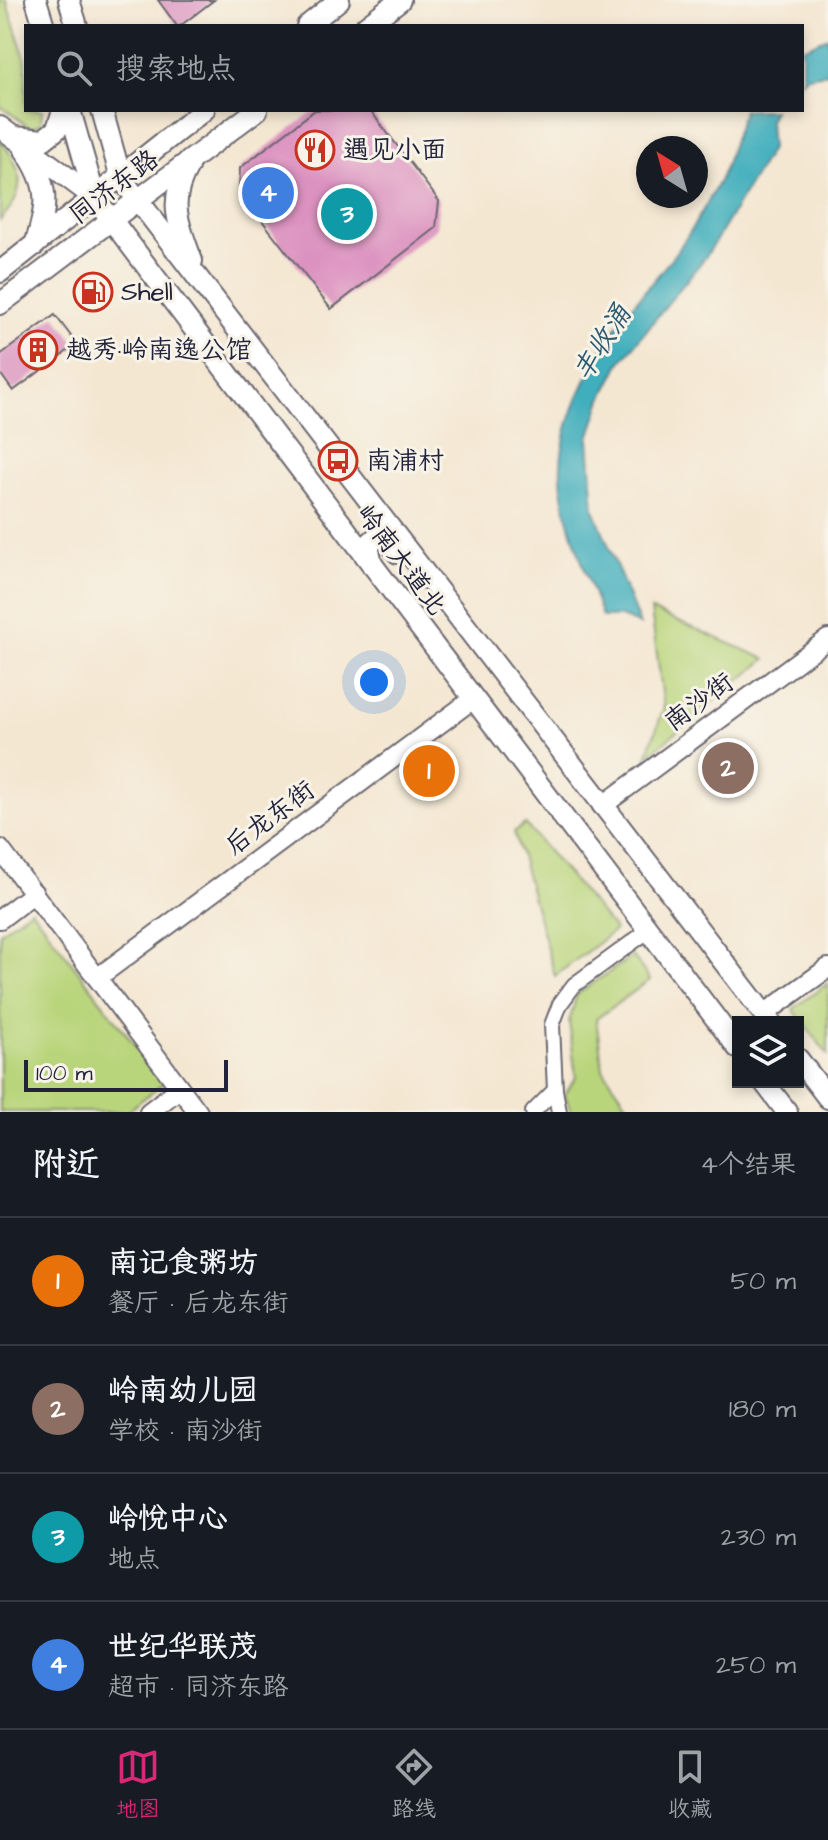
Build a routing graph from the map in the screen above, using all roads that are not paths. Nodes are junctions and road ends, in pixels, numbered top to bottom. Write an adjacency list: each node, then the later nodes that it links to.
1 (36, 0): 4 (main road)
2 (339, 0): 5 (main road)
3 (400, 0): 6 (main road)
4 (43, 24)
5 (309, 24)
6 (369, 24)
7 (62, 112): 12 (main road)
8 (71, 112): 15 (main road)
9 (103, 112): 14 (main road)
10 (202, 112): 14 (main road, 同济东路)
11 (254, 112): 13 (main road, 同济东路)
12 (6, 131): 15 (main road, 岭南大道北); 18 (main road)
13 (192, 160): 16 (main road, 同济东路); 20 (main road)
14 (121, 178): 15 (main road, 同济东路); 16 (main road, 岭南大道北)
15 (95, 198): 17 (main road, 岭南大道北); 18 (main road, 同济东路)
16 (139, 201): 17 (main road, 同济东路); 20 (main road, 岭南大道北)
17 (112, 221): 21 (main road, 同济东路); 22 (main road, 岭南大道北)
18 (35, 245): 19 (main road, 同济东路)
19 (0, 272)
20 (199, 279): 23 (main road, 岭南大道北)
21 (0, 304)
22 (372, 565): 23 (main road); 25 (main road, 岭南大道北)
23 (440, 595): 26 (main road, 岭南大道北)
24 (828, 639): 26 (street, 南沙街)
25 (473, 699): 30 (main road, 岭南大道北); 32 (street, 后龙东街)
26 (602, 806): 33 (main road, 岭南大道北)
27 (0, 849): 28 (street)
28 (34, 893): 29 (street); 32 (street)
29 (0, 919)
30 (649, 930): 35 (main road, 岭南大道北); 39 (street)
31 (828, 968): 34 (street)
32 (97, 978): 38 (street)
33 (765, 1016)
34 (769, 1016)
35 (732, 1040)
36 (804, 1067): 40 (main road)
37 (769, 1088): 45 (main road)
38 (179, 1089): 41 (street); 42 (street)
39 (555, 1090): 43 (street); 44 (street)
40 (828, 1098)
41 (149, 1112)
42 (198, 1112)
43 (533, 1112)
44 (559, 1112)
45 (787, 1112)

